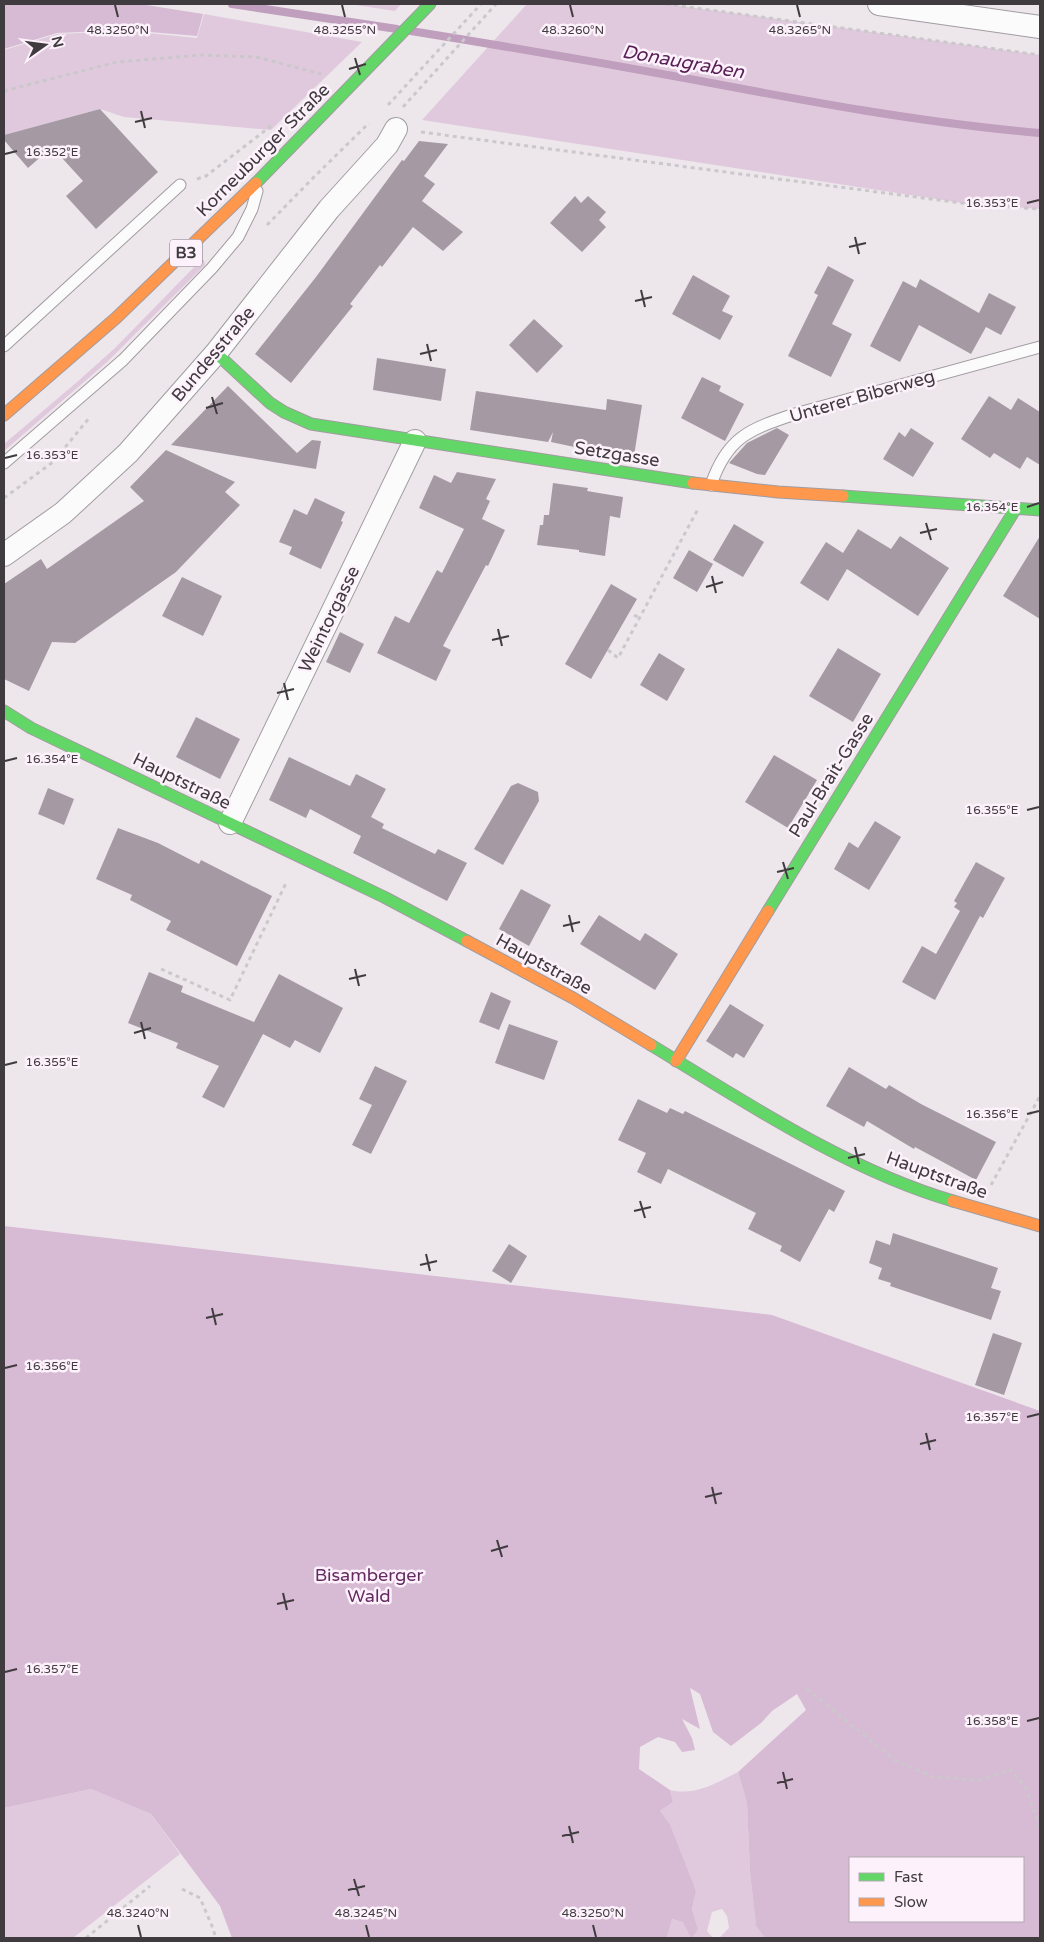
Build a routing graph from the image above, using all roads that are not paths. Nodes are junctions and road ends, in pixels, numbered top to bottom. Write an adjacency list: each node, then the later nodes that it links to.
1 (430, 4): 5 (main road, Korneuburger Straße / B3)
2 (879, 4): 3 (street)
3 (1040, 27)
4 (396, 129): 9 (street, Bundesstraße)
5 (261, 180): 10 (main road, Korneuburger Straße / B3); 12 (lane)
6 (180, 185): 7 (lane)
7 (4, 346)
8 (1040, 347): 13 (lane, Unterer Biberweg)
9 (216, 353): 11 (main road, Setzgasse); 16 (street, Bundesstraße)
10 (4, 415)
11 (415, 441): 13 (main road, Setzgasse); 20 (street, Weintorgasse)
12 (4, 463)
13 (711, 485): 14 (main road, Setzgasse)
14 (1016, 508): 15 (main road, Setzgasse); 21 (main road, Paul-Brait-Gasse)
15 (1040, 510)
16 (4, 554)
17 (4, 712): 19 (main road, Hauptstraße)
18 (4, 723): 19 (main road, Hauptstraße)
19 (30, 728): 20 (main road, Hauptstraße)
20 (230, 824): 21 (main road, Hauptstraße)
21 (676, 1061): 22 (main road, Hauptstraße)
22 (1040, 1226)

